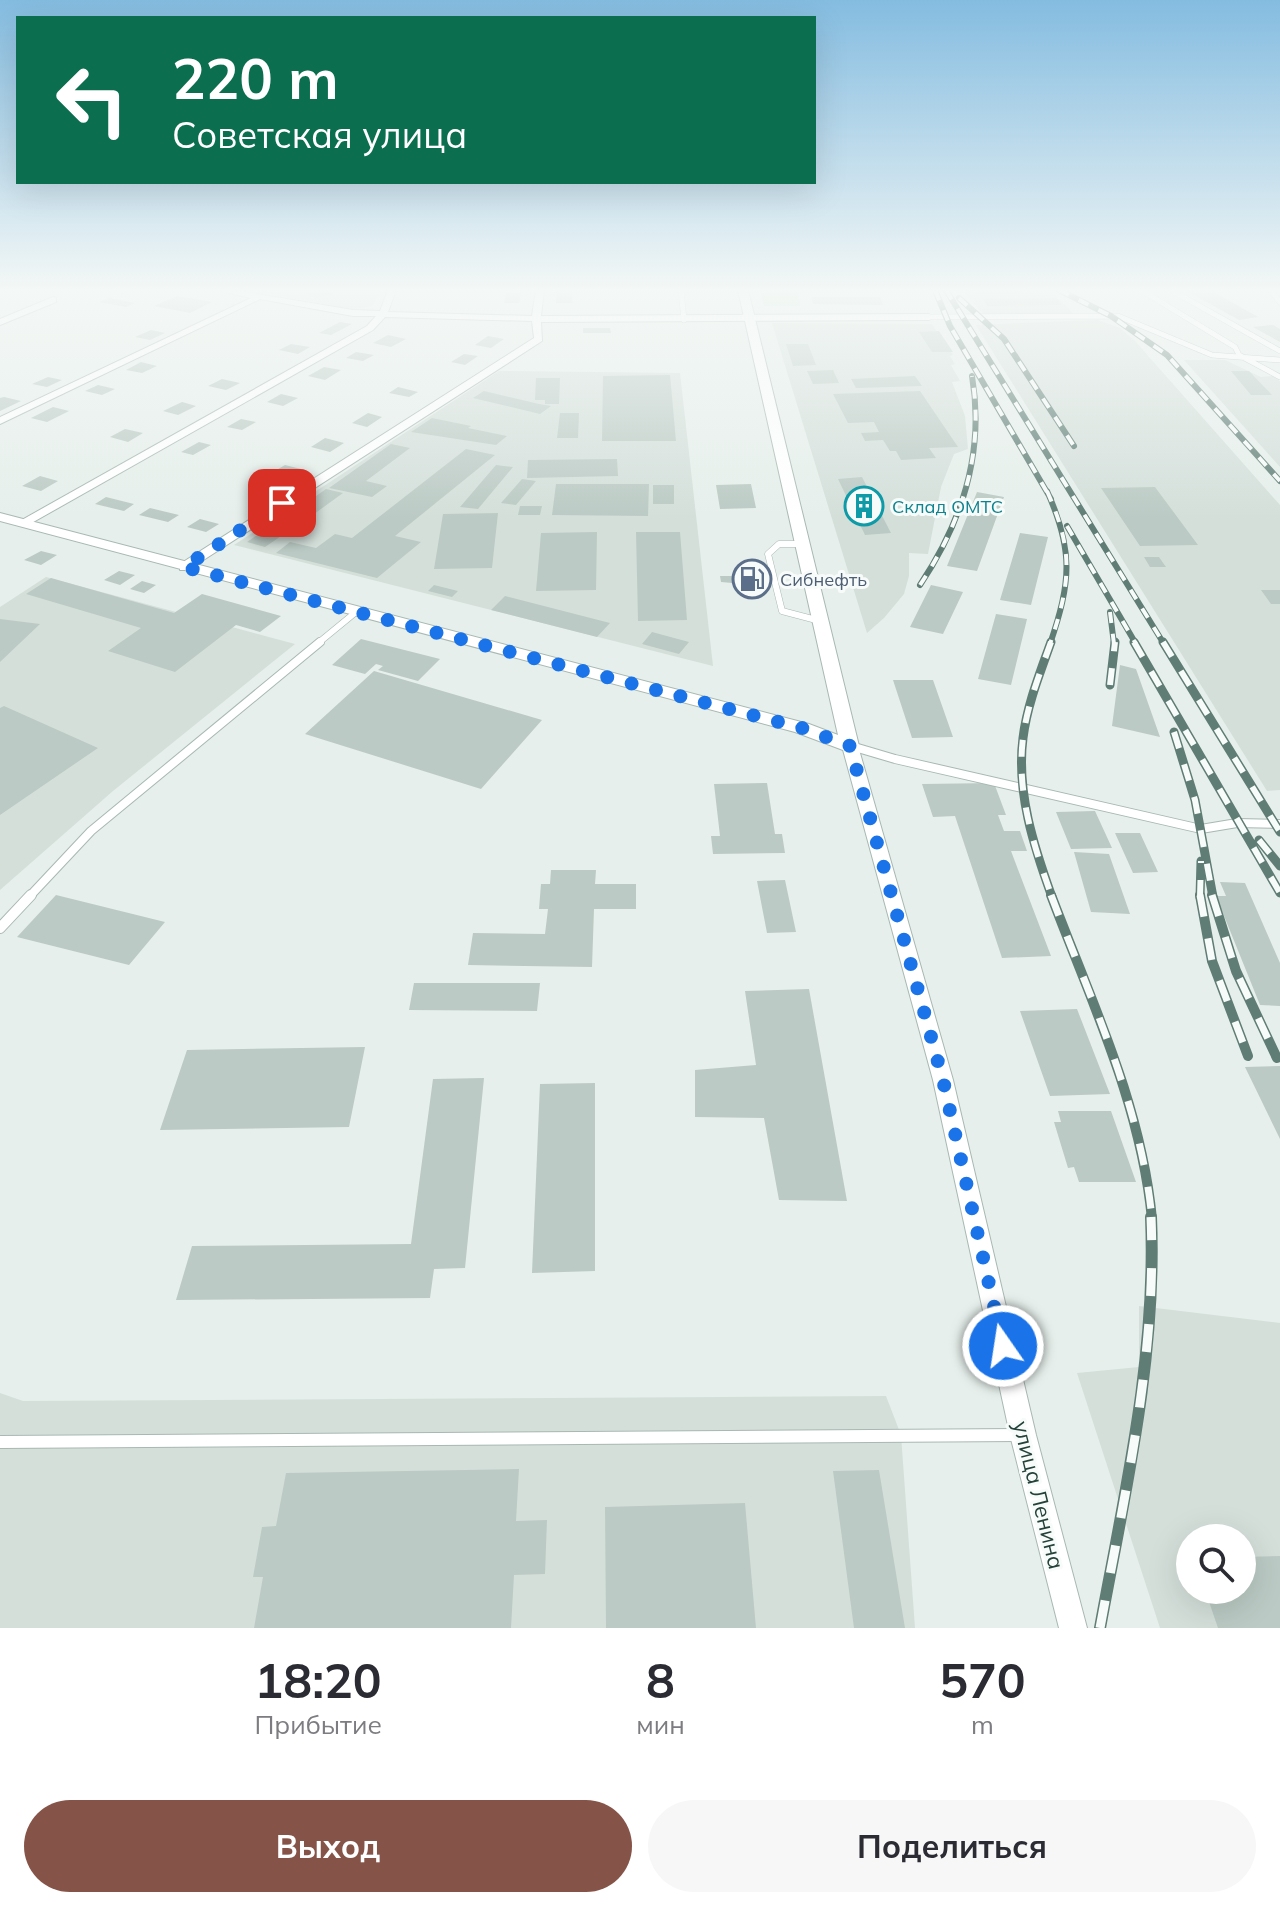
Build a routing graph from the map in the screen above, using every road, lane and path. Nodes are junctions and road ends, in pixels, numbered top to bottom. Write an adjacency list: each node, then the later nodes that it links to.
1 (115, 366): 7 (street)
2 (303, 366): 9 (street)
3 (497, 366): 11 (street)
4 (761, 366): 10 (street, улица Ленина)
5 (1259, 366): 6 (lane)
6 (1280, 377)
7 (0, 421)
8 (0, 517): 9 (street)
9 (24, 523): 11 (street)
10 (801, 544): 13 (street, улица Ленина); 13 (lane)
11 (184, 567): 12 (street)
12 (356, 612): 14 (street); 16 (lane)
13 (821, 621): 14 (street, улица Ленина)
14 (850, 746): 15 (lane); 17 (street, улица Ленина)
15 (1280, 824)
16 (0, 928)
17 (1023, 1435): 18 (lane); 19 (street, улица Ленина)
18 (0, 1442)
19 (1073, 1628)

